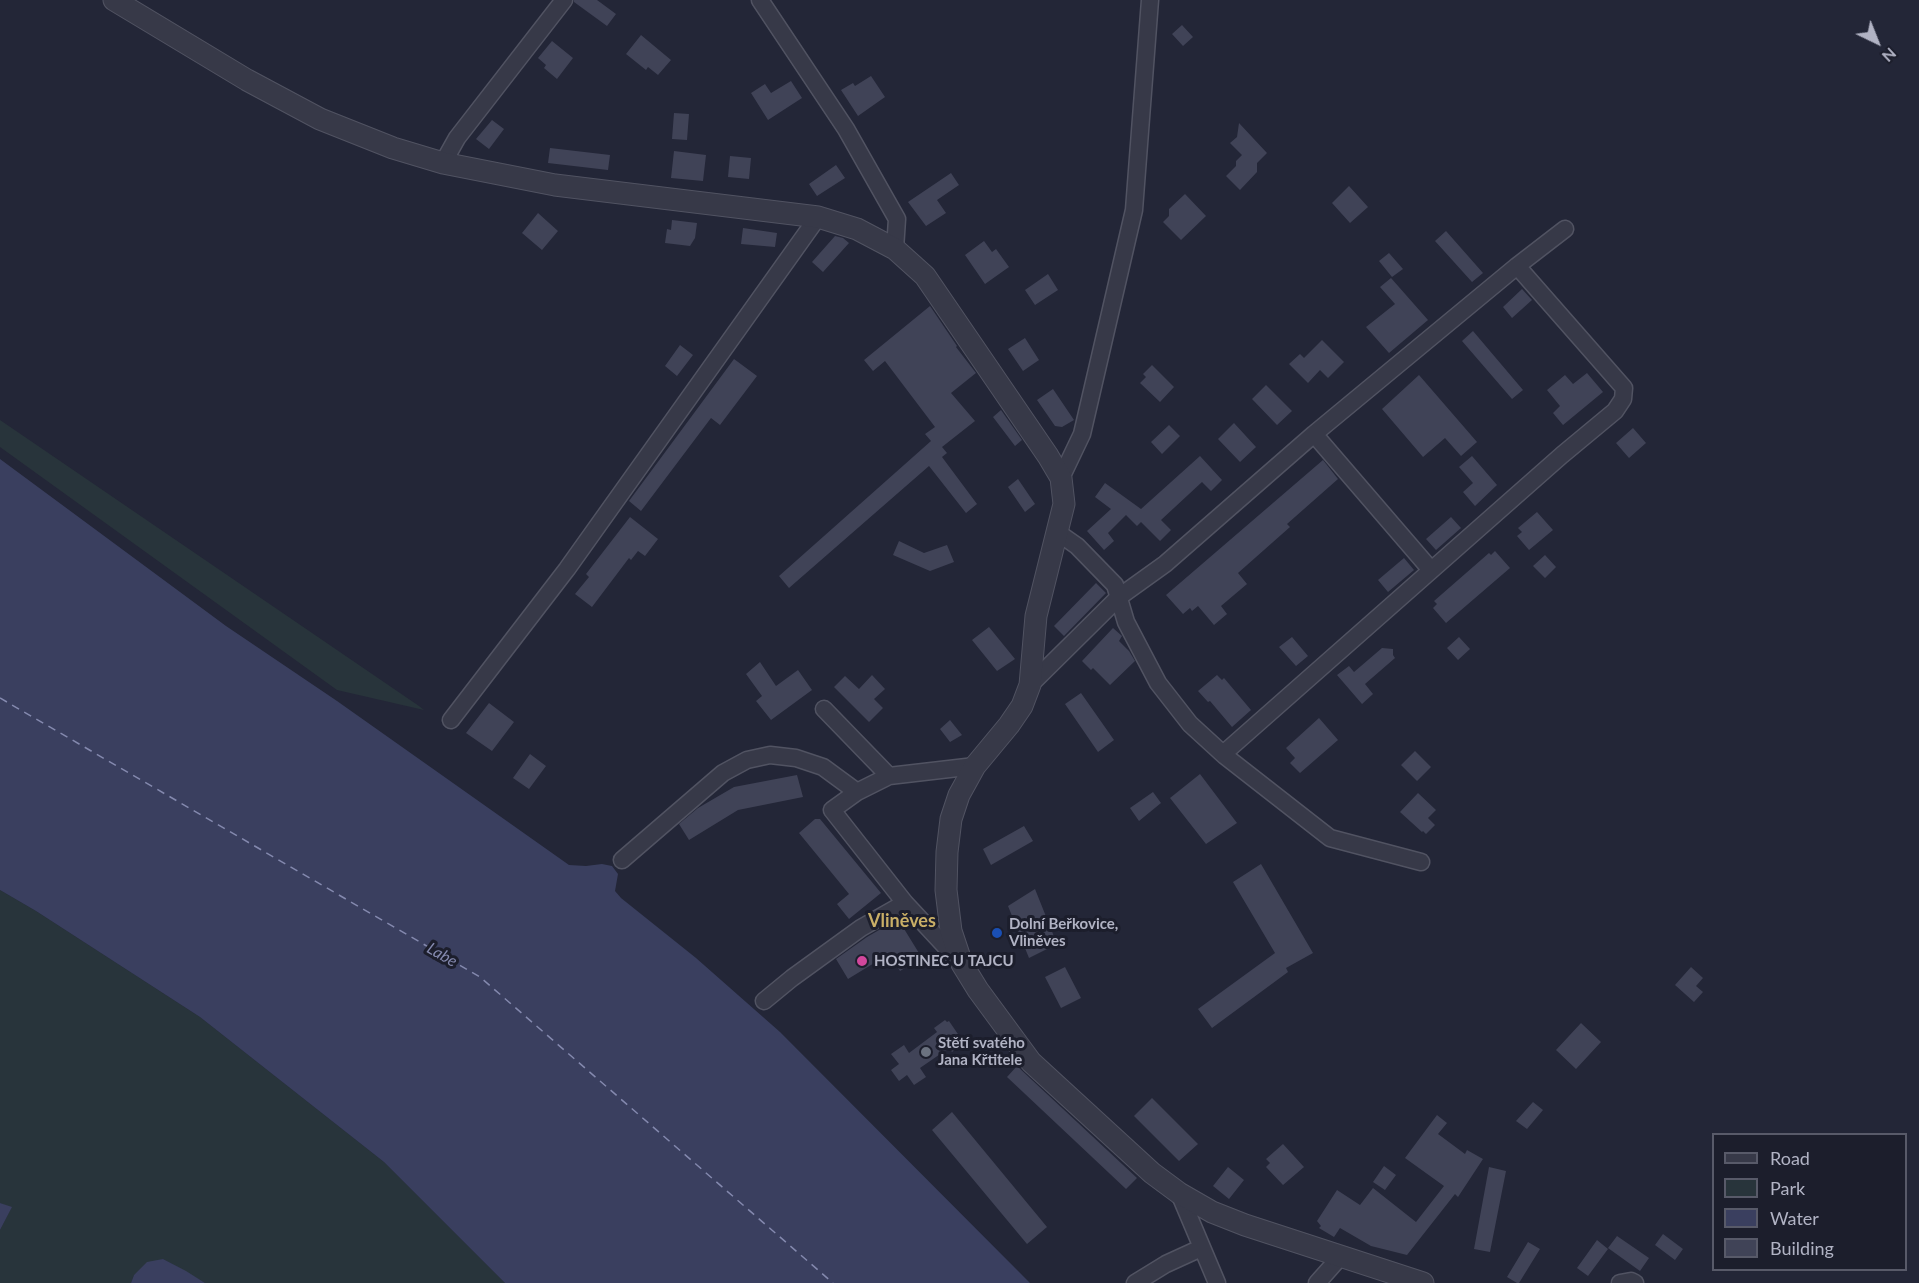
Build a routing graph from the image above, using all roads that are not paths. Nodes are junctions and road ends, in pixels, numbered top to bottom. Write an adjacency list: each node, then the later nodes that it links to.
1 (114, 0): 5 (street)
2 (564, 0): 5 (street)
3 (760, 0): 8 (street)
4 (1150, 0): 11 (street)
5 (443, 163): 6 (street)
6 (818, 217): 8 (street); 17 (street)
7 (1564, 229): 9 (street)
8 (895, 249): 11 (street)
9 (1517, 266): 10 (street); 13 (street)
10 (1314, 434): 13 (street); 14 (street)
11 (1061, 478): 12 (street)
12 (1058, 532): 14 (street); 15 (street)
13 (1431, 570): 18 (street)
14 (1119, 597): 15 (street); 18 (street)
15 (1030, 685): 19 (street)
16 (824, 709): 20 (street)
17 (451, 720)
18 (1223, 754): 23 (street)
19 (975, 766): 20 (street); 25 (street)
20 (889, 776): 21 (street)
21 (857, 792): 22 (street); 24 (street)
22 (622, 860)
23 (1421, 862)
24 (905, 903): 25 (street); 26 (street)
25 (962, 964): 27 (street)
26 (765, 1001)
27 (1179, 1193): 28 (street); 29 (street)
28 (1201, 1248): 30 (street); 31 (street)
29 (1341, 1256): 32 (street); 33 (street)
30 (1135, 1283)
31 (1217, 1283)
32 (1317, 1283)
33 (1423, 1283)
34 (1620, 1283): 35 (street)
35 (1635, 1283)

